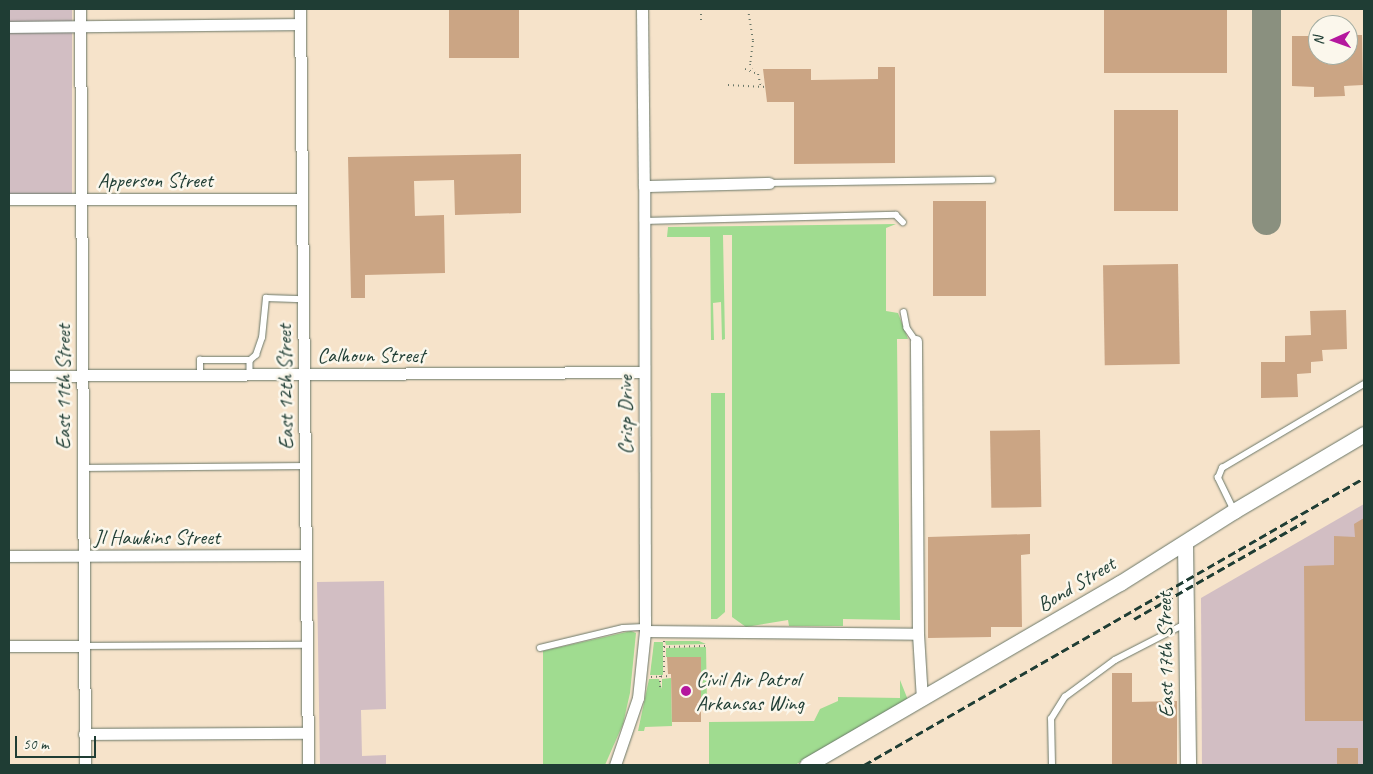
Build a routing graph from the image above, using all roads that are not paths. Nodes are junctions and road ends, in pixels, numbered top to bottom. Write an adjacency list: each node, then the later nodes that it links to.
1 (80, 9): 6 (street, East 11th Street)
2 (300, 9): 4 (street, East 12th Street)
3 (642, 9): 9 (street, Crisp Drive)
4 (300, 24): 6 (street); 12 (street, East 12th Street)
5 (9, 27): 6 (street)
6 (80, 27): 11 (street, East 11th Street)
7 (992, 180): 8 (lane)
8 (769, 183): 9 (street)
9 (644, 186): 13 (street, Crisp Drive)
10 (9, 199): 11 (street, Apperson Street)
11 (81, 199): 12 (street, Apperson Street); 24 (street, East 11th Street)
12 (302, 199): 15 (street, East 12th Street)
13 (643, 221): 14 (lane); 19 (street, Crisp Drive)
14 (903, 222)
15 (303, 299): 18 (lane); 21 (street, East 12th Street)
16 (904, 312): 17 (lane)
17 (916, 342): 36 (street)
18 (250, 360): 20 (lane); 22 (lane)
19 (644, 372): 21 (street, Calhoun Street); 35 (street, Crisp Drive)
20 (250, 374): 21 (street, Calhoun Street); 22 (street, Calhoun Street)
21 (304, 374): 27 (street, East 12th Street)
22 (200, 375): 24 (street, Calhoun Street)
23 (9, 376): 24 (street, Calhoun Street)
24 (82, 376): 28 (street, East 11th Street)
25 (1364, 384): 29 (lane)
26 (1364, 434): 29 (street, Bond Street)
27 (305, 466): 28 (lane); 31 (street, East 12th Street)
28 (83, 468): 33 (street, East 11th Street)
29 (1234, 511): 30 (street, Bond Street)
30 (1185, 544): 34 (street, East 17th Street); 41 (street, Bond Street)
31 (306, 555): 33 (street, Jl Hawkins Street); 37 (street, East 12th Street)
32 (9, 556): 33 (street, Jl Hawkins Street)
33 (83, 556): 39 (street, East 11th Street)
34 (1187, 623): 48 (lane); 49 (street, East 17th Street)
35 (645, 629): 36 (street); 40 (lane); 46 (street, Crisp Drive)
36 (918, 634): 41 (street)
37 (306, 645): 39 (lane); 42 (street, East 12th Street)
38 (9, 646): 39 (street)
39 (84, 646): 43 (street, East 11th Street)
40 (540, 648)
41 (922, 700): 47 (street, Bond Street)
42 (307, 733): 43 (street); 45 (street, East 12th Street)
43 (84, 734): 44 (street, East 11th Street)
44 (85, 765)
45 (308, 765)
46 (615, 765)
47 (807, 765)
48 (1052, 765)
49 (1188, 765)

